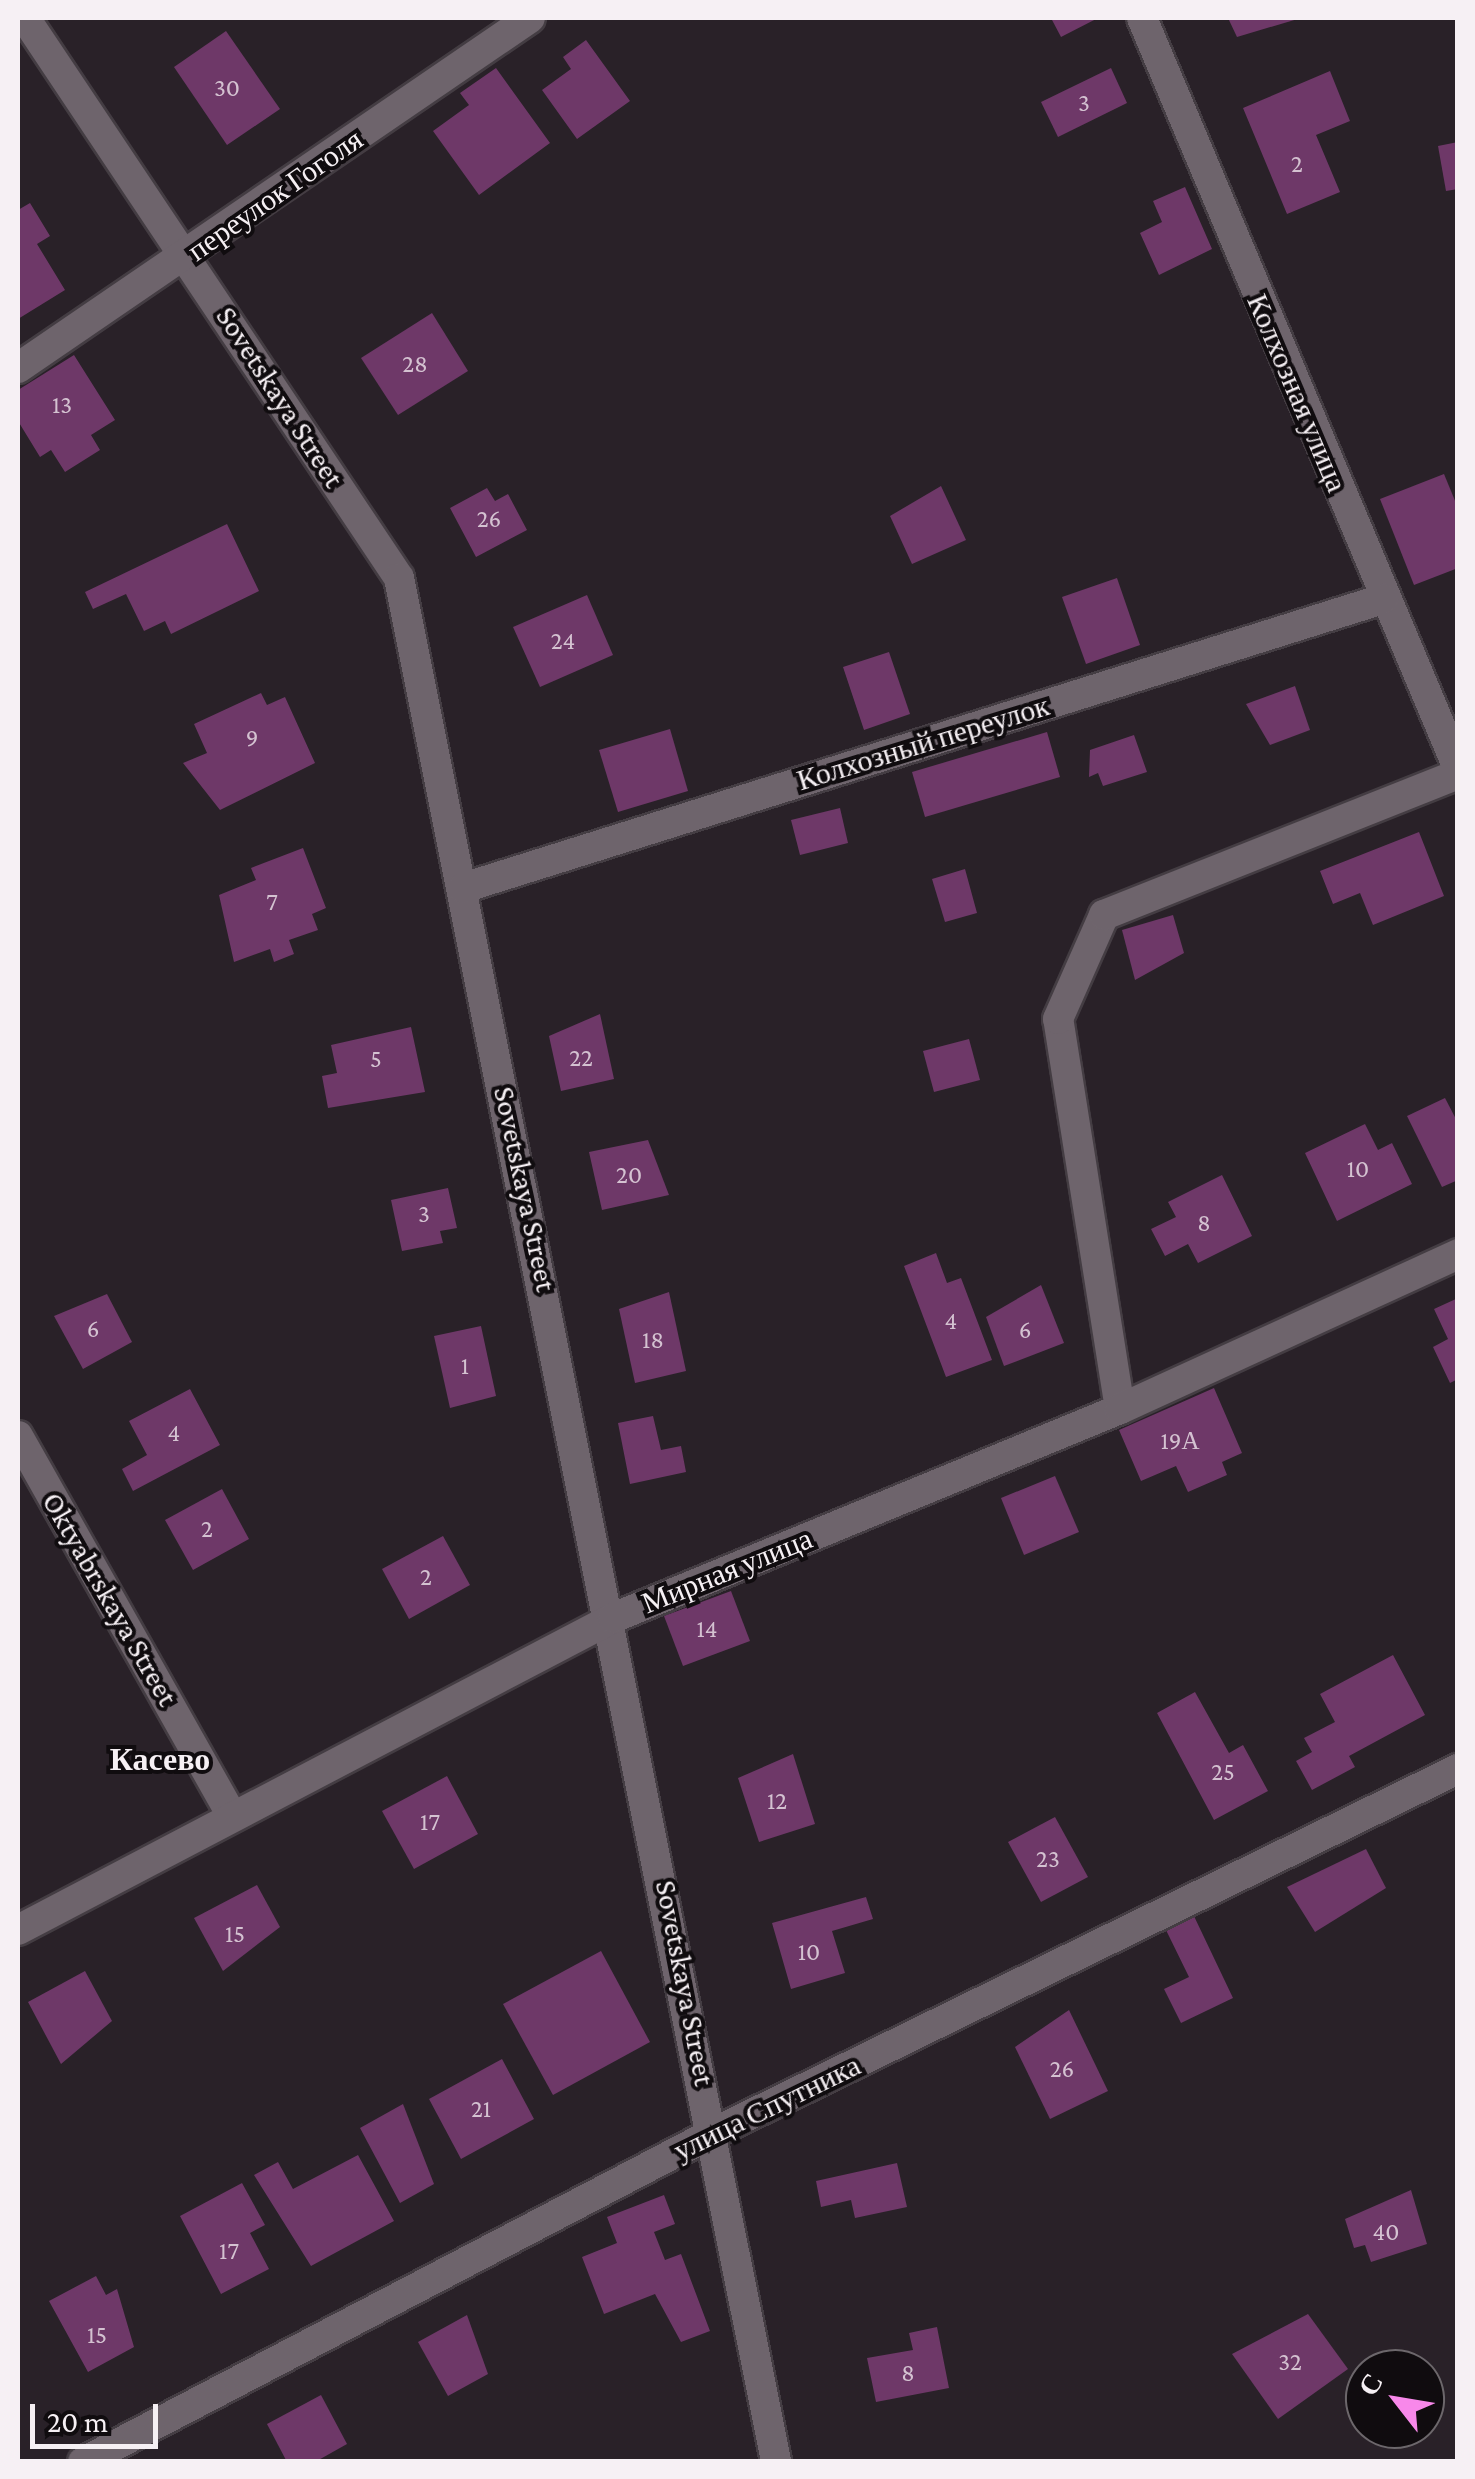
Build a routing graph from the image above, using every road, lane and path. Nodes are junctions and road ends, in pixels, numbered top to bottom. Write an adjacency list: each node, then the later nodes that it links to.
1 (25, 18): 4 (street, Sovetskaya Street)
2 (530, 18): 4 (street, переулок Гоголя)
3 (1142, 18): 6 (street, Колхозная улица)
4 (188, 256): 5 (street, переулок Гоголя); 8 (street, Sovetskaya Street)
5 (18, 368)
6 (1382, 599): 7 (street, Колхозная улица); 8 (street, Колхозный переулок)
7 (1458, 771): 10 (street)
8 (463, 888): 12 (street, Sovetskaya Street)
9 (1458, 1254): 10 (street, Мирная улица)
10 (1120, 1409): 12 (street, Мирная улица)
11 (18, 1436): 14 (street, Oktyabrskaya Street)
12 (613, 1618): 14 (street, Мирная улица); 16 (street, Sovetskaya Street)
13 (1458, 1770): 16 (street, улица Спутника)
14 (232, 1814): 15 (street, Мирная улица)
15 (18, 1930)
16 (715, 2132): 17 (street, улица Спутника); 18 (street, Sovetskaya Street)
17 (83, 2462)
18 (776, 2462)

